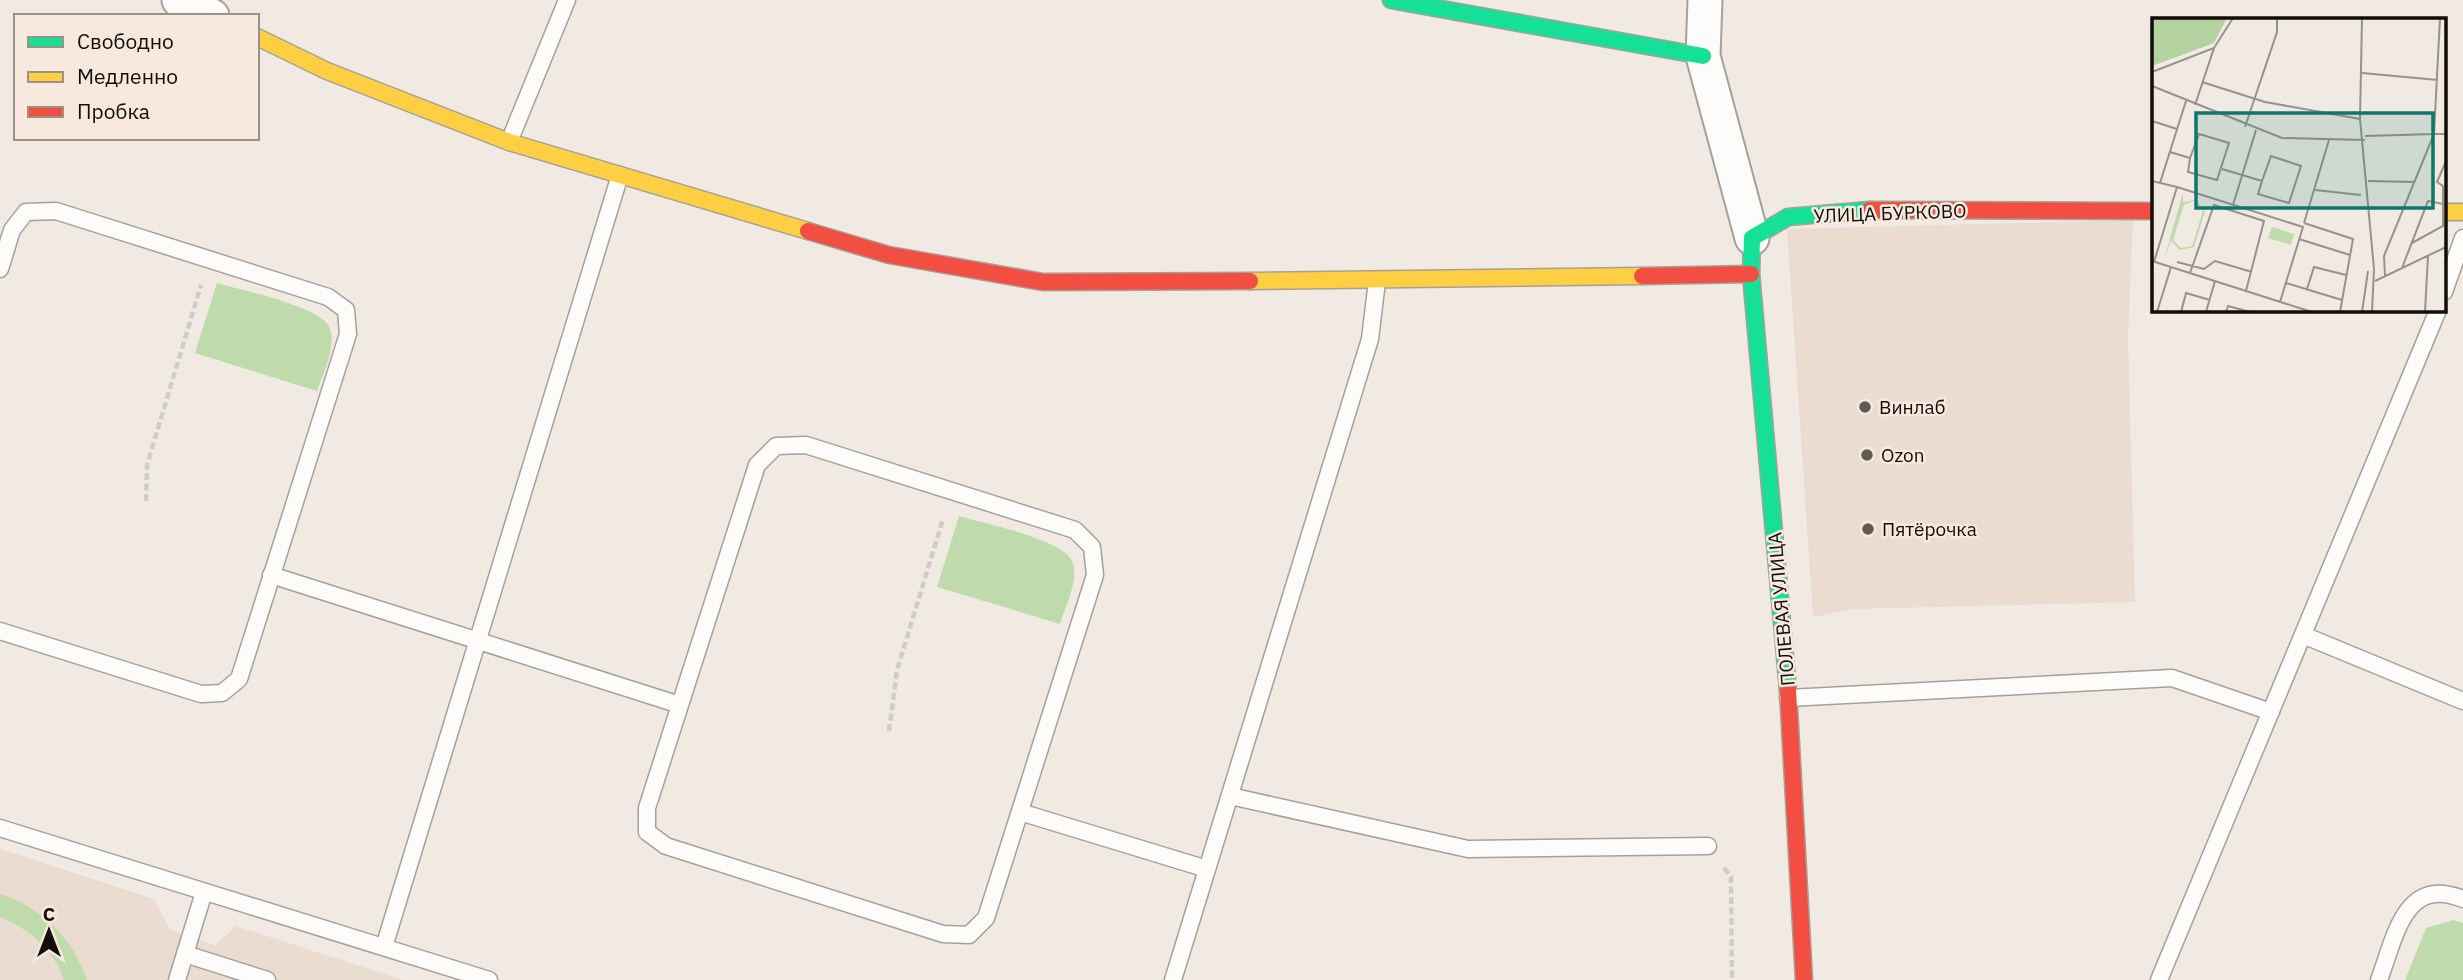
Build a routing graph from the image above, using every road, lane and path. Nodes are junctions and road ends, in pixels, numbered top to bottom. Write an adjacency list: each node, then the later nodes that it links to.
1 (179, 0): 5 (street)
2 (567, 0): 8 (lane)
3 (1391, 0): 7 (street)
4 (1705, 0): 7 (street)
5 (208, 14)
6 (259, 38): 8 (street)
7 (1703, 56): 11 (street)
8 (509, 142): 9 (street)
9 (620, 174): 16 (street); 24 (lane)
10 (2152, 211): 11 (street, УЛИЦА БУРКОВО)
11 (1752, 238): 15 (street, ПОЛЕВАЯ УЛИЦА)
12 (2463, 238): 17 (lane)
13 (209, 259): 14 (lane); 20 (path); 21 (lane)
14 (0, 269)
15 (1751, 274): 16 (street); 25 (street, ПОЛЕВАЯ УЛИЦА)
16 (1377, 281): 30 (lane)
17 (2446, 286)
18 (2437, 312): 23 (lane)
19 (951, 491): 27 (lane); 29 (path); 31 (lane)
20 (146, 500)
21 (271, 575): 22 (lane); 24 (lane)
22 (0, 631)
23 (2303, 635): 26 (lane); 28 (lane)
24 (478, 641): 27 (lane); 37 (lane)
25 (1788, 698): 28 (lane); 44 (street, ПОЛЕВАЯ УЛИЦА)
26 (2463, 701)
27 (680, 705): 31 (lane)
28 (2271, 712): 45 (lane)
29 (889, 732)
30 (1230, 796): 33 (lane); 34 (lane)
31 (1020, 812): 34 (lane)
32 (0, 828): 35 (lane)
33 (1708, 846): 43 (path)
34 (1207, 869): 42 (lane)
35 (204, 892): 37 (lane); 38 (lane)
36 (2463, 899): 46 (lane)
37 (384, 947): 41 (lane)
38 (185, 954): 39 (lane); 40 (lane)
39 (177, 980)
40 (267, 980)
41 (489, 980)
42 (1173, 980)
43 (1732, 980)
44 (1804, 980)
45 (2160, 980)
46 (2379, 980)

